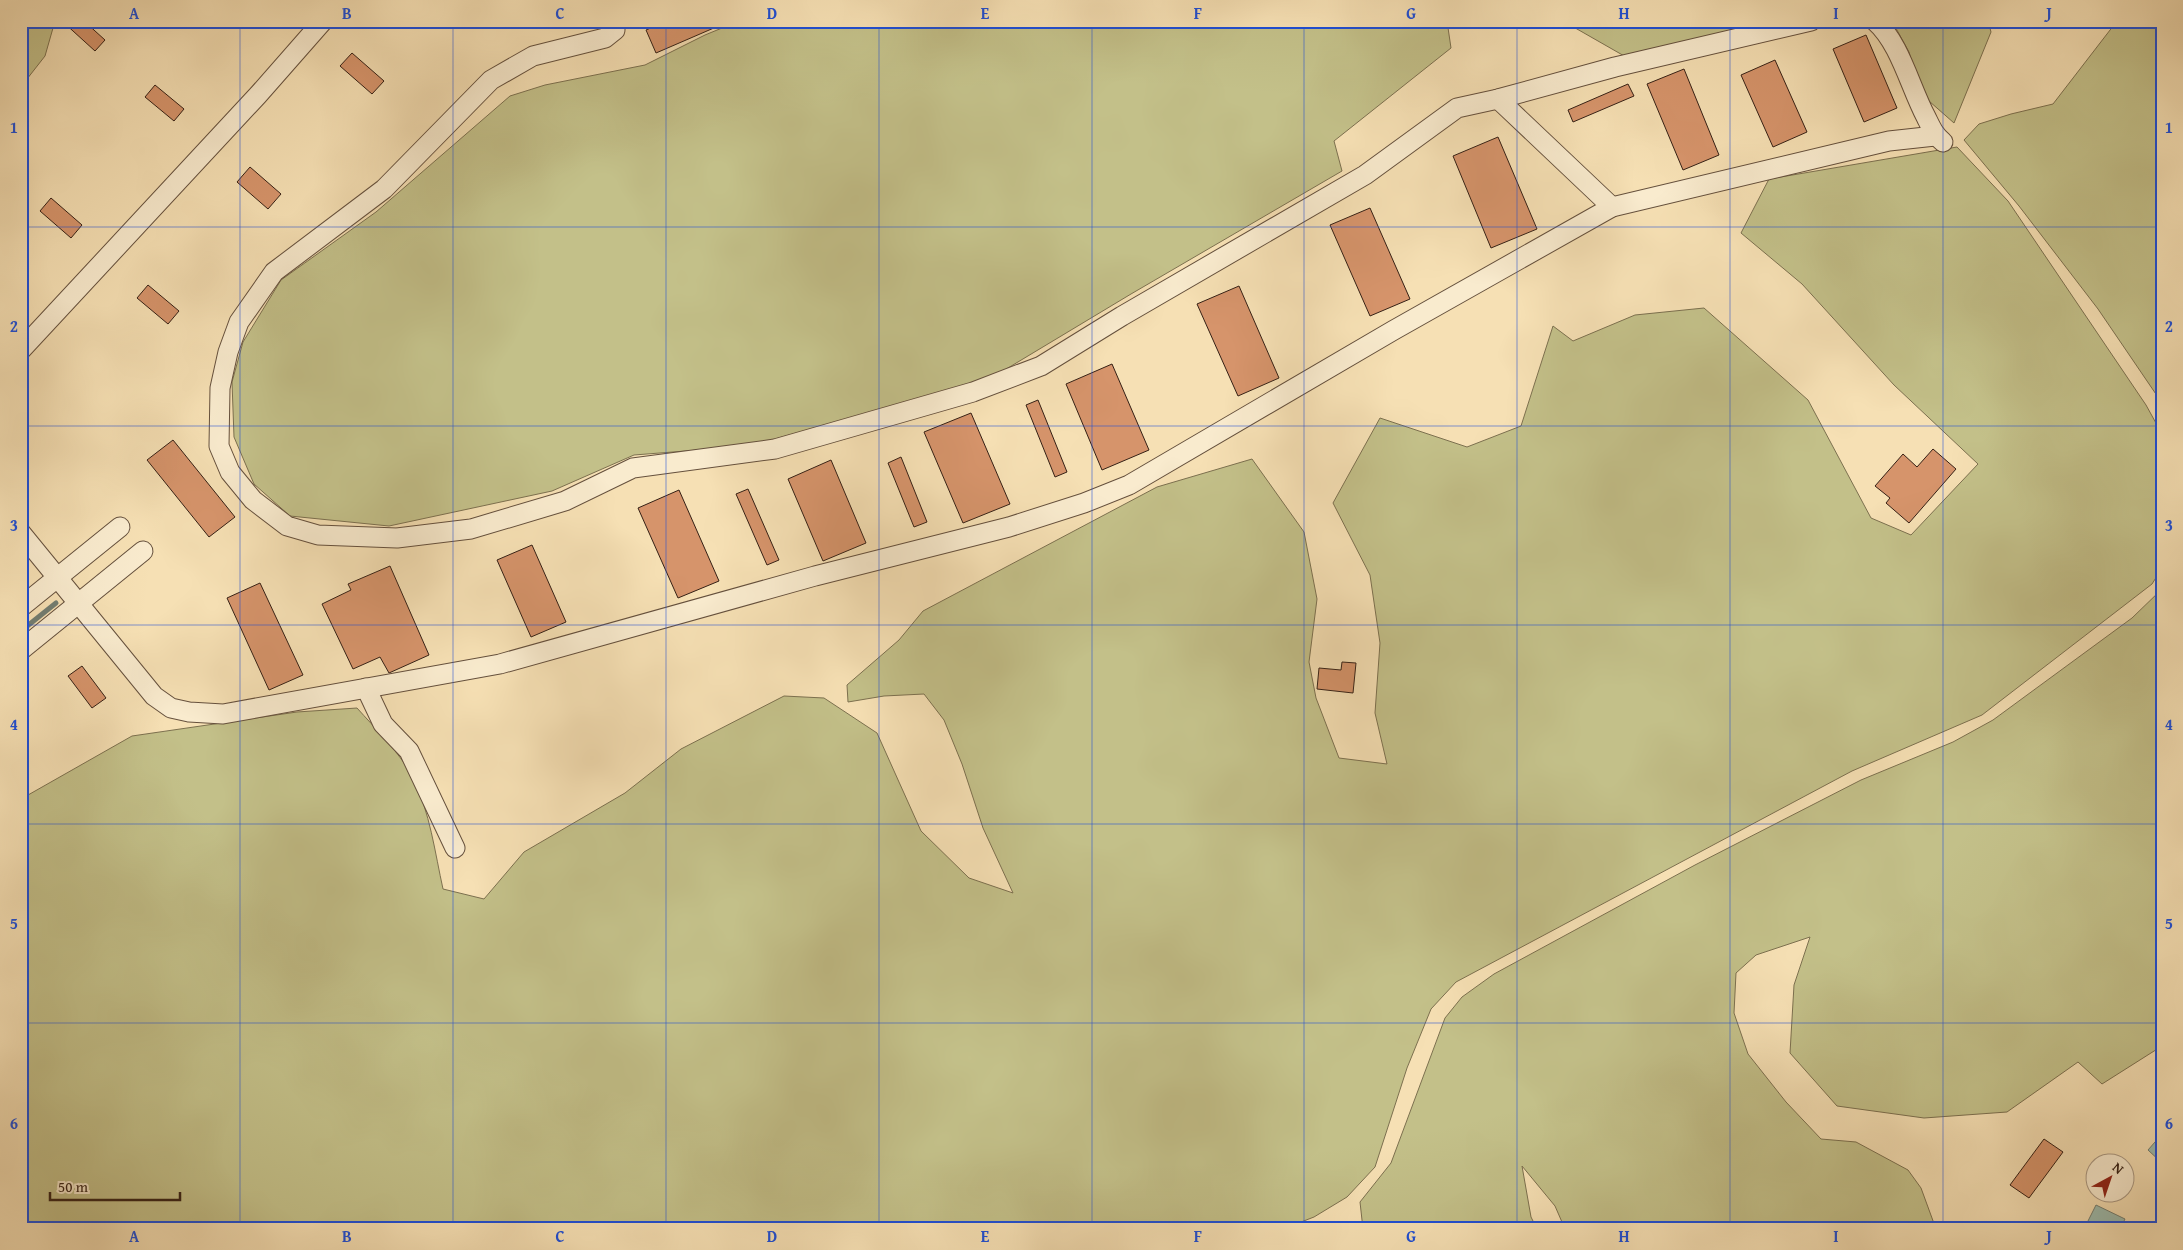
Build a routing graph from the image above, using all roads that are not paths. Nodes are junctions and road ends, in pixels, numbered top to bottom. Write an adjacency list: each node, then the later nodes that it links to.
1 (322, 21): 7 (street)
2 (615, 21): 5 (street)
3 (1811, 21): 5 (street)
4 (1875, 21): 6 (street)
5 (1498, 99): 6 (street)
6 (1612, 207): 15 (street)
7 (21, 350)
8 (120, 527): 11 (street)
9 (21, 533): 11 (street)
10 (143, 551): 12 (street)
11 (58, 578): 12 (street); 13 (street)
12 (78, 603): 14 (street); 15 (street)
13 (21, 607)
14 (21, 650)
15 (366, 688): 16 (street)
16 (455, 848)

